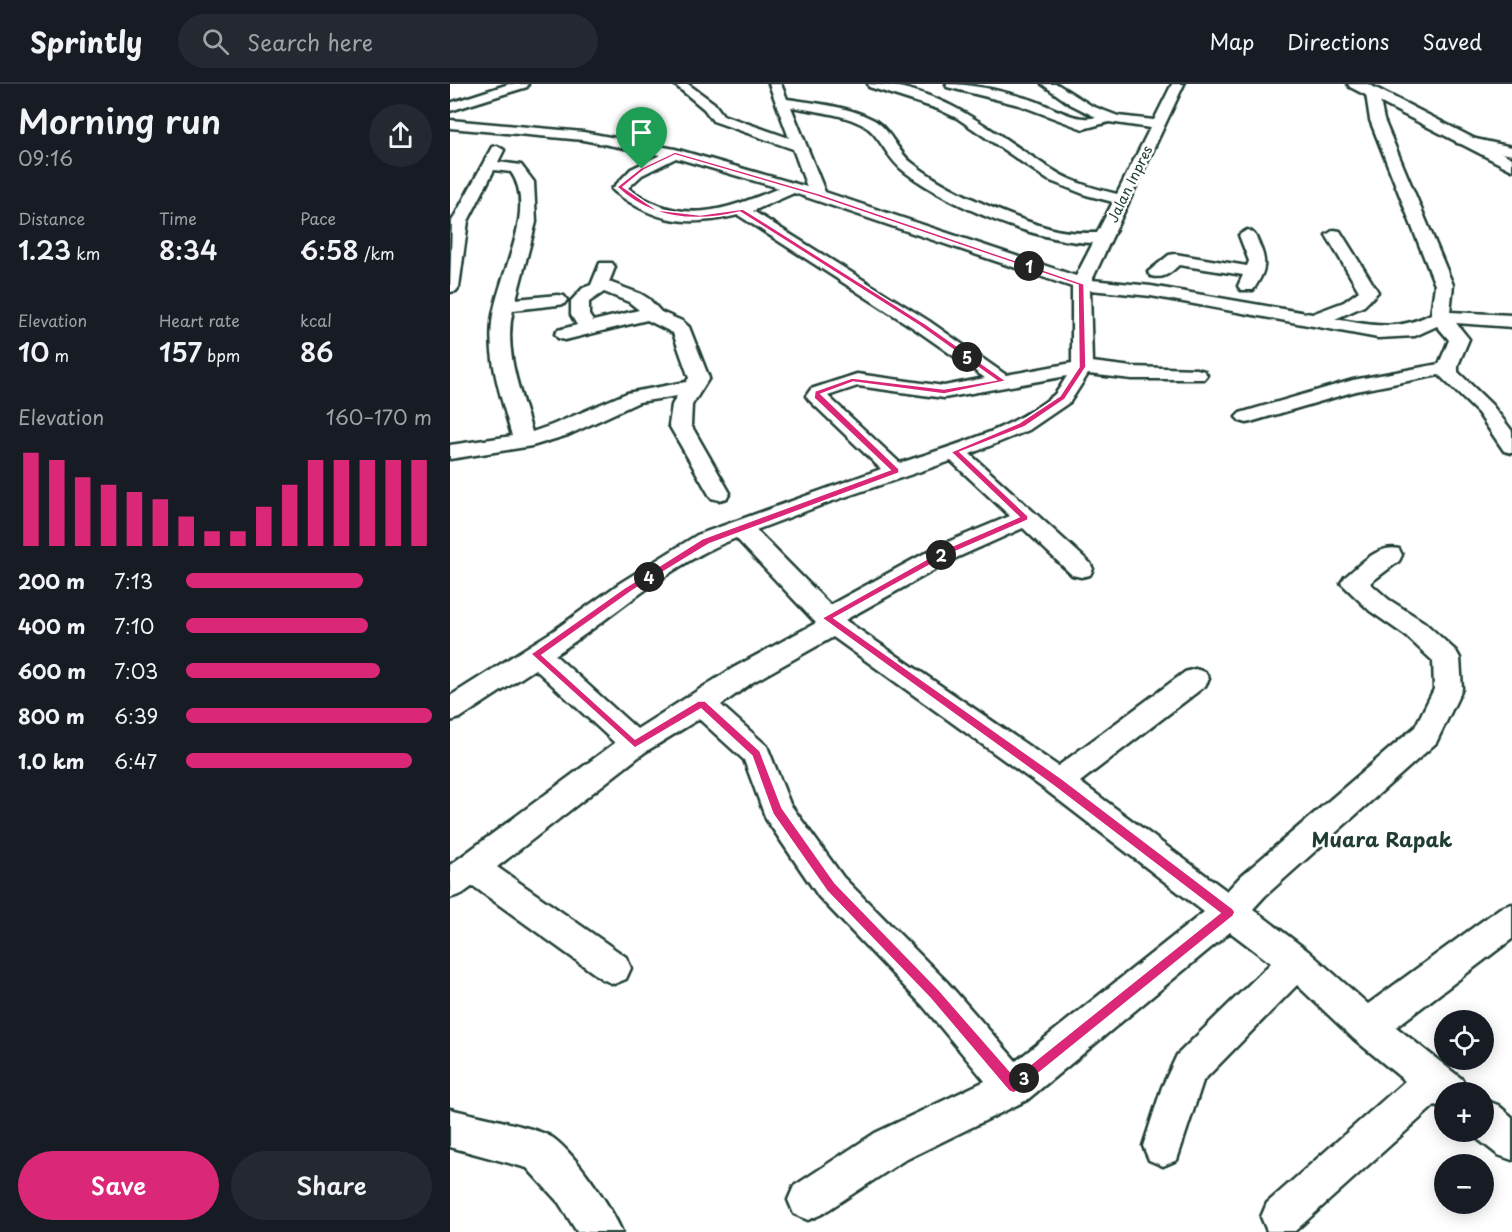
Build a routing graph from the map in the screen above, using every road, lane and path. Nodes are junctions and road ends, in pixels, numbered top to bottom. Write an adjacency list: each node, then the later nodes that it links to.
1 (522, 84): 11 (street)
2 (680, 84): 17 (street)
3 (775, 84): 10 (street)
4 (874, 84): 24 (street)
5 (952, 84): 12 (street)
6 (1048, 84): 12 (street)
7 (1178, 84): 14 (street, Jalan Inpres)
8 (1356, 84): 9 (main road)
9 (1373, 94): 16 (main road); 37 (street)
10 (782, 102): 17 (street); 28 (street)
11 (450, 107)
12 (1109, 118): 14 (street)
13 (450, 124): 15 (street)
14 (1160, 124): 24 (street, Jalan Inpres)
15 (509, 128): 19 (street); 20 (street)
16 (1462, 140): 18 (street); 21 (main road)
17 (798, 146): 23 (street)
18 (1512, 151)
19 (675, 153): 22 (street); 25 (street)
20 (488, 165): 32 (street); 34 (street)
21 (1512, 165)
22 (793, 188): 23 (street); 25 (street)
23 (818, 195): 31 (street)
24 (1122, 200): 28 (street, Jalan Inpres)
25 (741, 210): 45 (street)
26 (1334, 234): 38 (street)
27 (1247, 235): 30 (street)
28 (1103, 238): 31 (street, Jalan Inpres)
29 (1157, 272): 30 (street)
30 (1255, 272): 35 (street)
31 (1081, 284): 35 (street); 42 (street)
32 (450, 287)
33 (558, 300): 34 (street)
34 (506, 305): 48 (street)
35 (1237, 306): 38 (street)
36 (651, 313): 40 (street); 40 (street); 46 (street)
37 (1440, 317): 38 (street); 39 (street); 43 (street)
38 (1314, 320)
39 (1512, 321)
40 (588, 328): 41 (street)
41 (565, 334)
42 (1082, 367): 44 (street); 45 (street); 51 (street)
43 (1447, 368): 47 (street); 49 (street)
44 (1197, 375)
45 (1002, 381): 52 (street)
46 (694, 387): 48 (street); 53 (street)
47 (1247, 417)
48 (524, 441): 50 (street)
49 (1512, 446)
50 (450, 452)
51 (955, 452): 52 (street); 54 (street)
52 (896, 471): 55 (street)
53 (719, 493)
54 (1025, 518): 57 (street); 58 (street)
55 (740, 528): 58 (street); 59 (street)
56 (1390, 555): 66 (street)
57 (1081, 569)
58 (831, 621): 61 (street); 64 (street)
59 (536, 654): 62 (street); 63 (street)
60 (1195, 680): 64 (street)
61 (701, 704): 63 (street); 72 (street)
62 (450, 710)
63 (635, 744): 65 (street)
64 (1058, 782): 66 (street)
65 (461, 875): 69 (street)
66 (1229, 912): 68 (street); 72 (street)
67 (1512, 919): 70 (street)
68 (1296, 962): 70 (street); 77 (street)
69 (614, 968)
70 (1366, 1027): 71 (street)
71 (1436, 1082)
72 (1014, 1087): 78 (street)
73 (1434, 1092): 79 (street)
74 (1494, 1127): 76 (street)
75 (450, 1128): 80 (street)
76 (1512, 1141)
77 (1163, 1146)
78 (808, 1200)
79 (1281, 1217)
80 (601, 1232)

